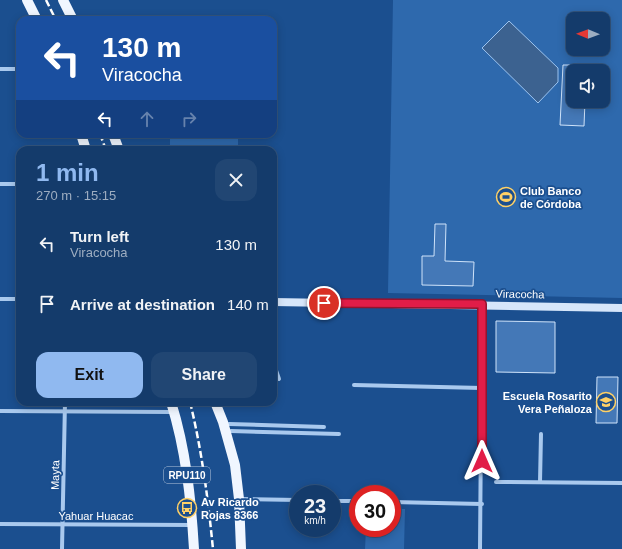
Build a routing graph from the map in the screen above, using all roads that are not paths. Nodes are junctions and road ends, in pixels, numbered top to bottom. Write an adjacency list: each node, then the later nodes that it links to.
1 (27, 0): 3 (main road)
2 (63, 0): 4 (main road)
3 (35, 16)
4 (71, 16)
5 (0, 69): 6 (street)
6 (16, 69)
7 (0, 184): 8 (street)
8 (16, 184)
9 (0, 299): 10 (street)
10 (16, 299)
11 (277, 302): 12 (main road, Viracocha)
12 (482, 304): 13 (main road, Viracocha); 17 (street)
13 (622, 308)
14 (277, 373): 15 (street)
15 (279, 379)
16 (354, 385): 17 (street)
17 (482, 388): 35 (street)
18 (65, 406): 23 (street, Mayta)
19 (217, 406): 28 (main road)
20 (223, 406): 24 (main road)
21 (173, 407): 23 (street); 38 (main road, RPU110)
22 (0, 411): 23 (street)
23 (65, 412): 37 (street, Mayta)
24 (230, 427): 25 (street); 26 (street); 28 (main road)
25 (324, 427)
26 (339, 434)
27 (541, 434): 30 (street)
28 (235, 465): 32 (main road)
29 (496, 482): 30 (street)
30 (540, 482): 31 (street)
31 (622, 483)
32 (239, 499): 33 (street); 41 (main road)
33 (289, 500)
34 (401, 502): 35 (street)
35 (482, 504): 42 (street)
36 (0, 524): 37 (street, Yahuar Huacac)
37 (63, 525): 38 (street, Yahuar Huacac); 39 (street, Mayta)
38 (192, 525): 40 (main road, RPU110)
39 (62, 549)
40 (194, 549)
41 (241, 549)
42 (480, 549)

